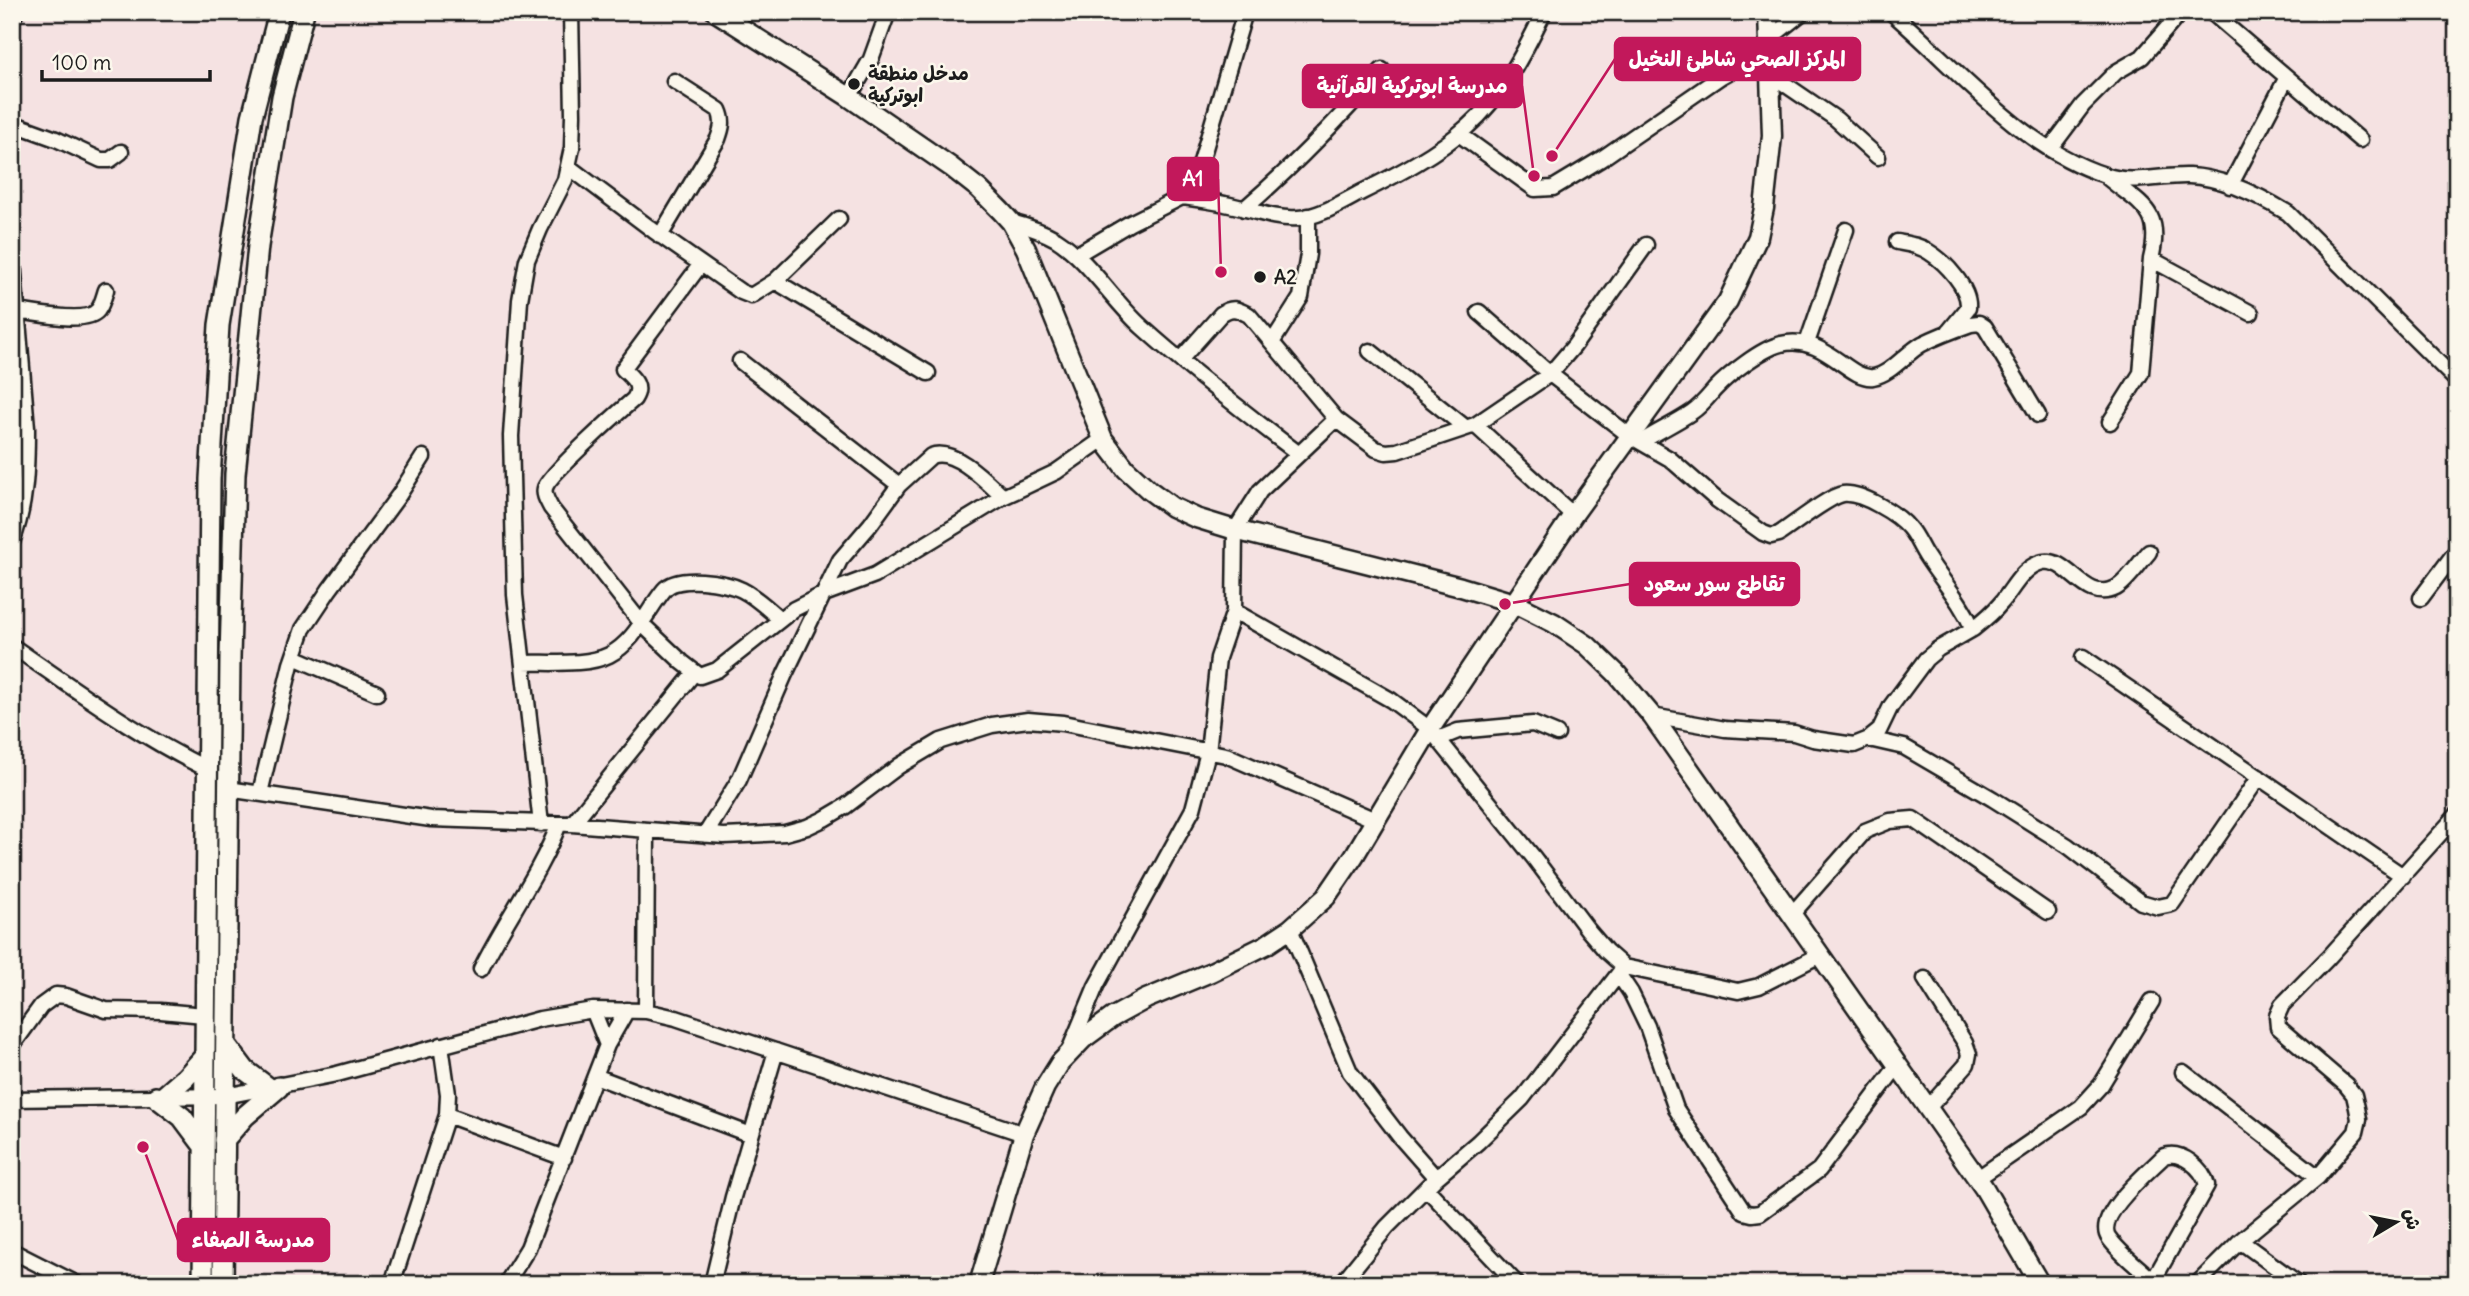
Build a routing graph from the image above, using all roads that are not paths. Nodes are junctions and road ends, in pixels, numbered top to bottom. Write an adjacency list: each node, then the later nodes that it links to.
1 (279, 12): 88 (main road)
2 (304, 12): 90 (main road)
3 (571, 12): 25 (street)
4 (716, 12): 18 (street)
5 (888, 12): 18 (street)
6 (1245, 12): 28 (street)
7 (1545, 12): 20 (street)
8 (1768, 12): 13 (street)
9 (1803, 12): 13 (street)
10 (1891, 12): 22 (street)
11 (2180, 12): 22 (street)
12 (2211, 12): 16 (street)
13 (1770, 44): 15 (street); 20 (street)
14 (1382, 70): 29 (street)
15 (1770, 74): 24 (street); 60 (street)
16 (2286, 79): 21 (street); 27 (street)
17 (674, 81): 34 (street)
18 (849, 97): 32 (street)
19 (12, 123): 23 (street)
20 (1459, 134): 30 (street)
21 (2360, 140)
22 (2050, 149): 26 (street)
23 (121, 152)
24 (1878, 157)
25 (569, 167): 34 (street); 80 (street)
26 (2104, 175): 27 (street); 39 (street)
27 (2230, 186): 54 (street)
28 (1182, 197): 29 (street); 38 (street)
29 (1244, 209): 30 (street)
30 (1308, 216): 47 (street)
31 (839, 219): 41 (street)
32 (1011, 222): 38 (street); 59 (street)
33 (1846, 230): 48 (street)
34 (660, 236): 40 (street)
35 (1897, 242): 46 (street)
36 (1646, 245): 53 (street)
37 (12, 248): 43 (street)
38 (1076, 256): 50 (street)
39 (2151, 259): 45 (street); 57 (street)
40 (701, 264): 41 (street); 75 (street)
41 (775, 281): 52 (street)
42 (107, 290): 43 (street)
43 (18, 311): 67 (street)
44 (1479, 312): 53 (street)
45 (2251, 313)
46 (1948, 332): 48 (street); 55 (street)
47 (1273, 341): 50 (street); 56 (street)
48 (1807, 343): 60 (street)
49 (1370, 351): 58 (street)
50 (1180, 360): 61 (street)
51 (740, 361): 63 (street)
52 (928, 373)
53 (1550, 374): 58 (street); 60 (street)
54 (2457, 381)
55 (2038, 415)
56 (1336, 419): 58 (street); 61 (street)
57 (2110, 422)
58 (1470, 426): 65 (street)
59 (1103, 439): 64 (street); 66 (street)
60 (1636, 439): 65 (street); 76 (street)
61 (1299, 454): 66 (street)
62 (423, 457): 78 (street)
63 (899, 485): 64 (street); 70 (street)
64 (1003, 497): 70 (street)
65 (1573, 515): 72 (street)
66 (1234, 530): 72 (street); 73 (street)
67 (12, 542)
68 (2457, 550): 71 (street)
69 (2149, 552): 76 (street)
70 (824, 594): 74 (street); 97 (street)
71 (2421, 597)
72 (1514, 604): 83 (street); 84 (street)
73 (1234, 611): 84 (street); 87 (street)
74 (780, 619): 75 (street); 81 (street)
75 (642, 624): 80 (street); 81 (street)
76 (1973, 629): 86 (street)
77 (12, 646): 88 (street)
78 (293, 657): 82 (street); 91 (street)
79 (2083, 657): 89 (street)
80 (523, 663): 94 (street)
81 (694, 673): 95 (street)
82 (377, 692)
83 (1652, 716): 86 (street); 100 (street)
84 (1434, 734): 85 (street); 93 (street); 104 (street)
85 (1557, 734)
86 (1869, 739): 89 (street)
87 (1208, 752): 93 (street); 97 (street); 116 (street)
88 (207, 769): 110 (main road)
89 (2259, 778): 98 (street)
90 (228, 789): 91 (street); 114 (main road)
91 (260, 793): 94 (street)
92 (2457, 815): 98 (street)
93 (1375, 820): 101 (street)
94 (541, 824): 95 (street)
95 (565, 824): 96 (street); 103 (street)
96 (647, 830): 97 (street); 109 (street)
97 (705, 835)
98 (2403, 876): 133 (street)
99 (2048, 912): 100 (street)
100 (1791, 914): 102 (street)
101 (1290, 929): 116 (street); 135 (street)
102 (1820, 955): 104 (street); 118 (street)
103 (481, 969)
104 (1621, 971): 118 (street); 135 (street)
105 (1924, 979): 126 (street)
106 (2152, 1001): 134 (street)
107 (593, 1010): 108 (street); 111 (street); 112 (street)
108 (627, 1010): 109 (street); 112 (street)
109 (646, 1011): 115 (street)
110 (204, 1015): 113 (street); 117 (main road)
111 (441, 1045): 121 (street); 127 (street)
112 (607, 1045): 120 (street)
113 (12, 1046)
114 (227, 1046): 121 (main road); 122 (main road)
115 (776, 1051): 128 (street); 129 (street)
116 (1069, 1052): 128 (street)
117 (203, 1058): 123 (main road); 124 (main road)
118 (1898, 1065): 126 (street)
119 (2183, 1072): 133 (street)
120 (595, 1076): 129 (street); 132 (street)
121 (274, 1088): 122 (street); 130 (main road)
122 (225, 1096): 124 (street); 130 (main road)
123 (160, 1097): 124 (street); 125 (street); 131 (main road)
124 (203, 1097): 131 (main road)
125 (12, 1099)
126 (1928, 1108): 134 (street)
127 (447, 1115): 132 (street); 142 (street)
128 (1024, 1134): 145 (street)
129 (751, 1135): 144 (street)
130 (224, 1140): 141 (main road)
131 (203, 1145): 140 (main road)
132 (564, 1158): 143 (street)
133 (2318, 1177): 136 (street)
134 (1978, 1178): 148 (street)
135 (1431, 1183): 146 (street); 147 (street)
136 (2240, 1241): 149 (street); 150 (street)
137 (12, 1251): 139 (street)
138 (2155, 1282): 138 (street)
139 (77, 1284)
140 (203, 1284)
141 (223, 1284)
142 (393, 1284)
143 (506, 1284)
144 (712, 1284)
145 (979, 1284)
146 (1341, 1284)
147 (1517, 1284)
148 (2040, 1284)
149 (2197, 1284)
150 (2299, 1284)

